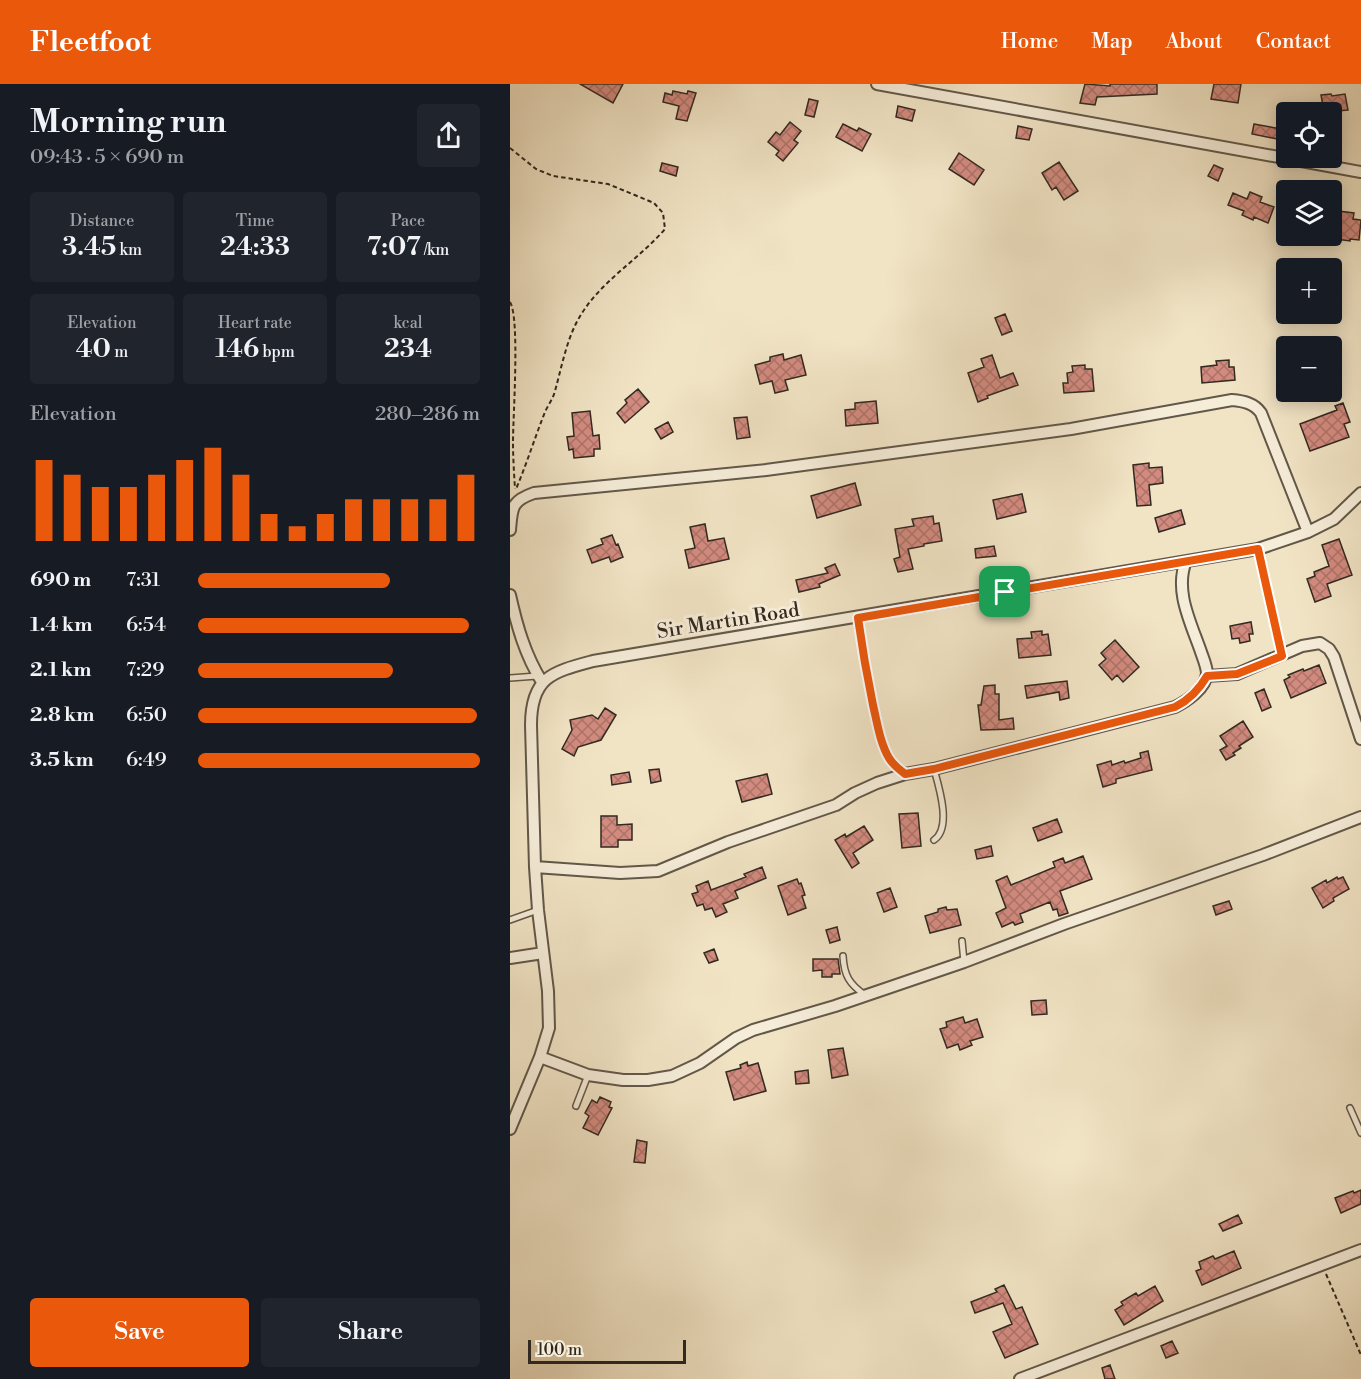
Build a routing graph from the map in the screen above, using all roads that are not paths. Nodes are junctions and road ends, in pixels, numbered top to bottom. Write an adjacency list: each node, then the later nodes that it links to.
1 (877, 84): 2 (street)
2 (1361, 172)
3 (1361, 494): 5 (street, Sir Martin Road)
4 (510, 531): 5 (street)
5 (1308, 532): 6 (street, Sir Martin Road)
6 (1186, 561): 8 (street); 10 (street, Sir Martin Road)
7 (510, 595): 10 (street)
8 (1207, 676): 11 (street); 12 (street)
9 (510, 678): 10 (lane)
10 (540, 679): 15 (street)
11 (1361, 739)
12 (934, 769): 14 (lane); 15 (street)
13 (1361, 817): 22 (street)
14 (934, 840)
15 (535, 867): 16 (street)
16 (538, 910): 17 (lane); 19 (street)
17 (510, 920)
18 (962, 941): 22 (lane)
19 (543, 953): 21 (street); 24 (street)
20 (843, 956): 23 (lane)
21 (510, 958)
22 (964, 962): 23 (street)
23 (866, 996): 25 (street)
24 (540, 1057): 25 (street); 28 (street)
25 (588, 1075): 26 (lane)
26 (576, 1106)
27 (1350, 1108): 29 (lane)
28 (510, 1129)
29 (1361, 1132)
30 (1361, 1250): 31 (street)
31 (1020, 1379)

